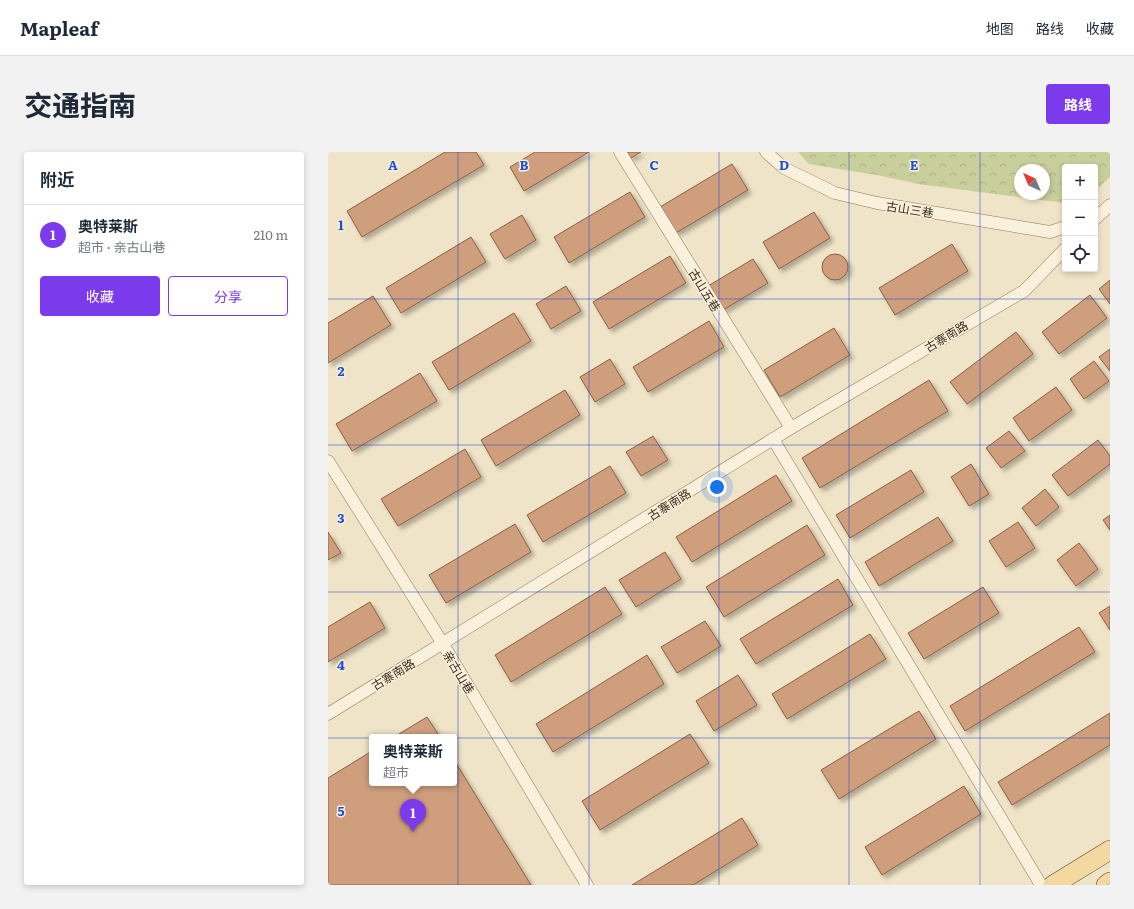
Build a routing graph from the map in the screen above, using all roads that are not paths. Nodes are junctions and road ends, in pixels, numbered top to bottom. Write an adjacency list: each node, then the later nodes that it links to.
1 (620, 152): 7 (street, 古山五巷)
2 (766, 152): 5 (street, 古山三巷)
3 (1110, 205): 4 (street)
4 (1098, 216)
5 (1062, 228)
6 (1062, 252): 7 (street, 古寨南路)
7 (791, 428): 8 (street, 古寨南路)
8 (773, 439): 10 (street, 古寨南路); 15 (street)
9 (328, 461): 10 (street, 亲古山巷)
10 (443, 644): 11 (street, 古寨南路); 14 (street, 亲古山巷)
11 (328, 714)
12 (1110, 850): 16 (main road)
13 (1110, 882): 17 (main road)
14 (587, 885)
15 (1042, 885)
16 (1053, 885)
17 (1106, 885)

